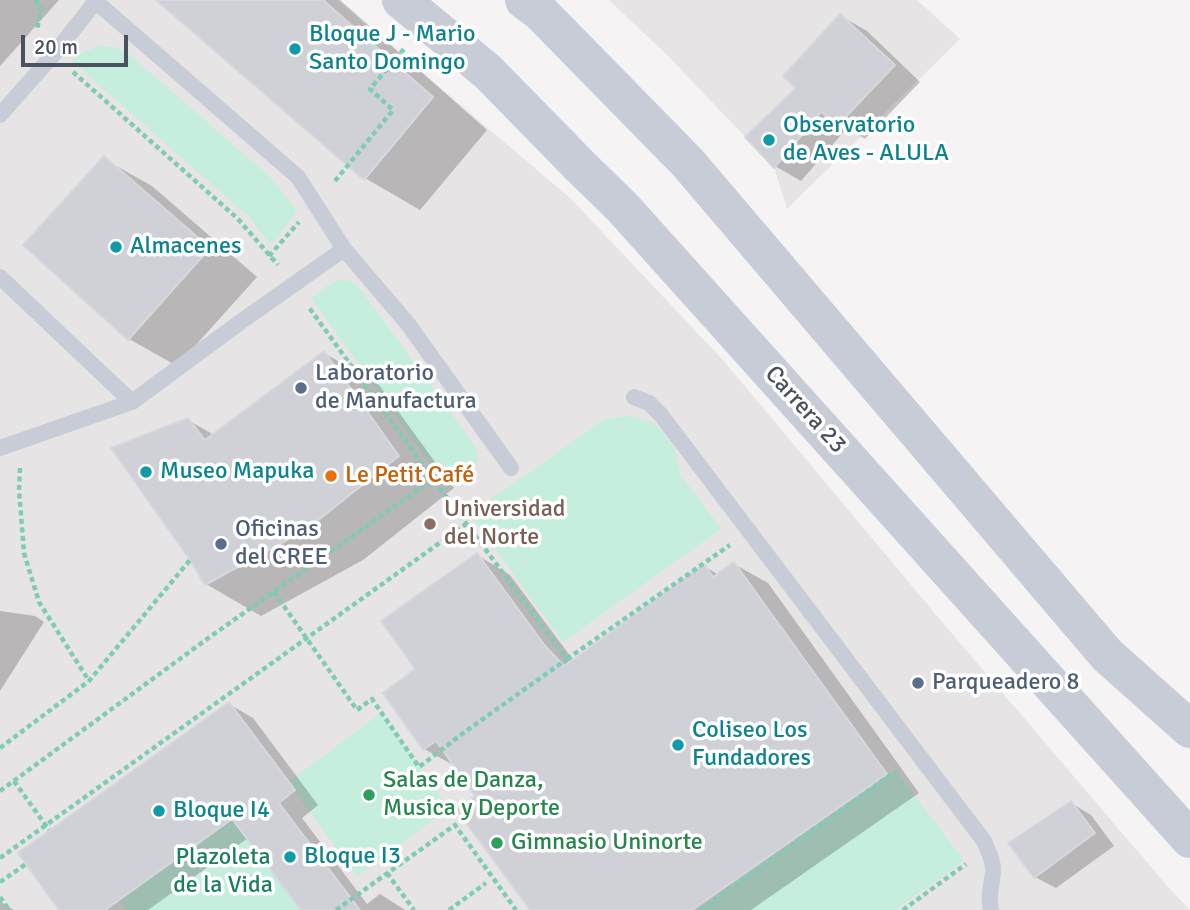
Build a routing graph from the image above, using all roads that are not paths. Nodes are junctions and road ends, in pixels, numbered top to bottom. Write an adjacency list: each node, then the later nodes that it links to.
1 (401, 0): 12 (street, Carrera 23)
2 (524, 0): 11 (street)
3 (95, 1): 4 (lane); 5 (lane)
4 (0, 115)
5 (344, 249): 8 (lane); 10 (lane)
6 (0, 277): 8 (lane)
7 (634, 397): 13 (lane)
8 (132, 402): 9 (lane)
9 (0, 448)
10 (511, 468)
11 (1190, 729)
12 (1190, 839)
13 (991, 910)

